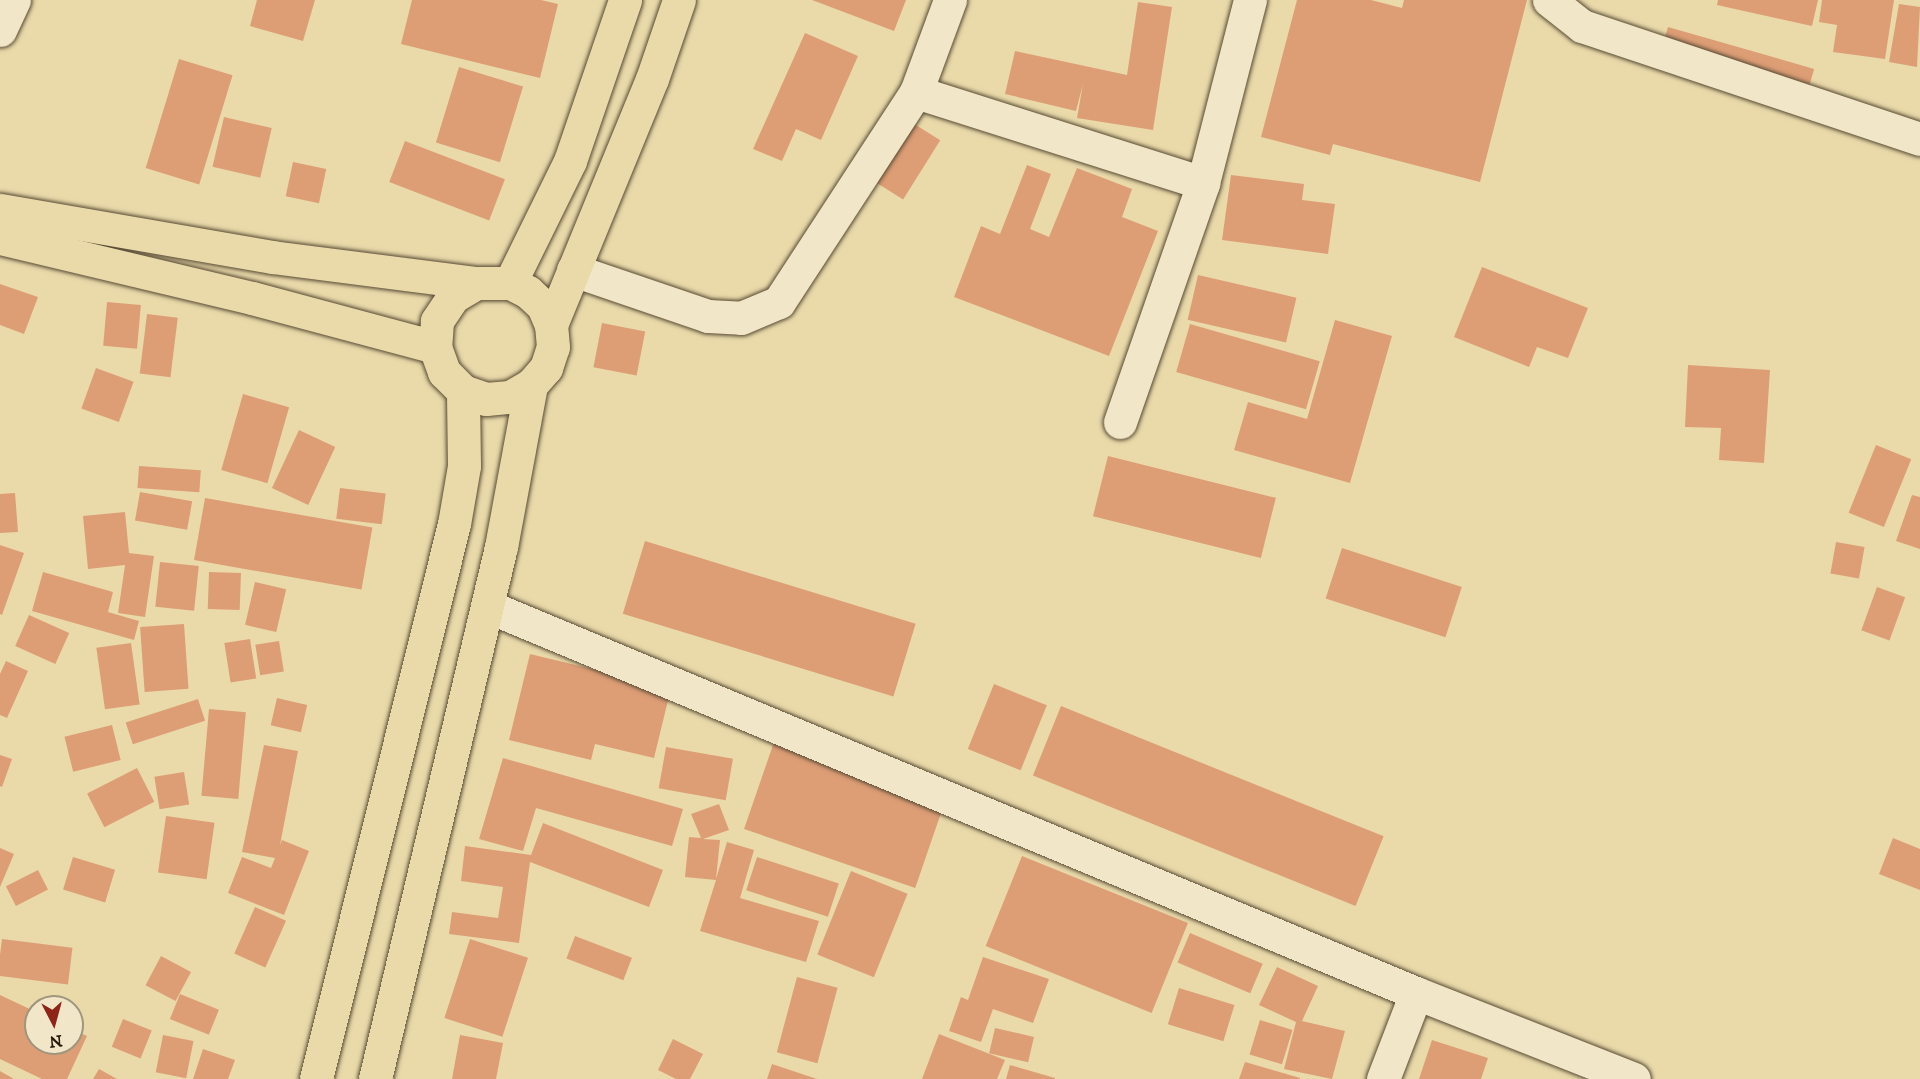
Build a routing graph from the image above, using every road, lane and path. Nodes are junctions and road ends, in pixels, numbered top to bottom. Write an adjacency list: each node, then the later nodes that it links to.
1 (14, 0): 7 (street)
2 (625, 0): 15 (main road)
3 (679, 0): 13 (main road)
4 (950, 0): 8 (street)
5 (1251, 0): 10 (street)
6 (1549, 0): 9 (street)
7 (0, 30)
8 (916, 92): 10 (street); 13 (street)
9 (1920, 139)
10 (1203, 183): 20 (street)
11 (0, 210): 14 (main road)
12 (0, 238): 17 (main road)
13 (573, 270): 16 (main road)
14 (476, 283): 15 (main road); 17 (main road)
15 (510, 283): 16 (main road)
16 (551, 325): 18 (main road)
17 (435, 348): 19 (main road)
18 (531, 385): 19 (main road); 21 (main road)
19 (463, 391): 23 (main road)
20 (1120, 422)
21 (487, 606): 22 (street); 24 (main road)
22 (1416, 993): 25 (street); 26 (street)
23 (316, 1079)
24 (375, 1079)
25 (1383, 1079)
26 (1634, 1079)

